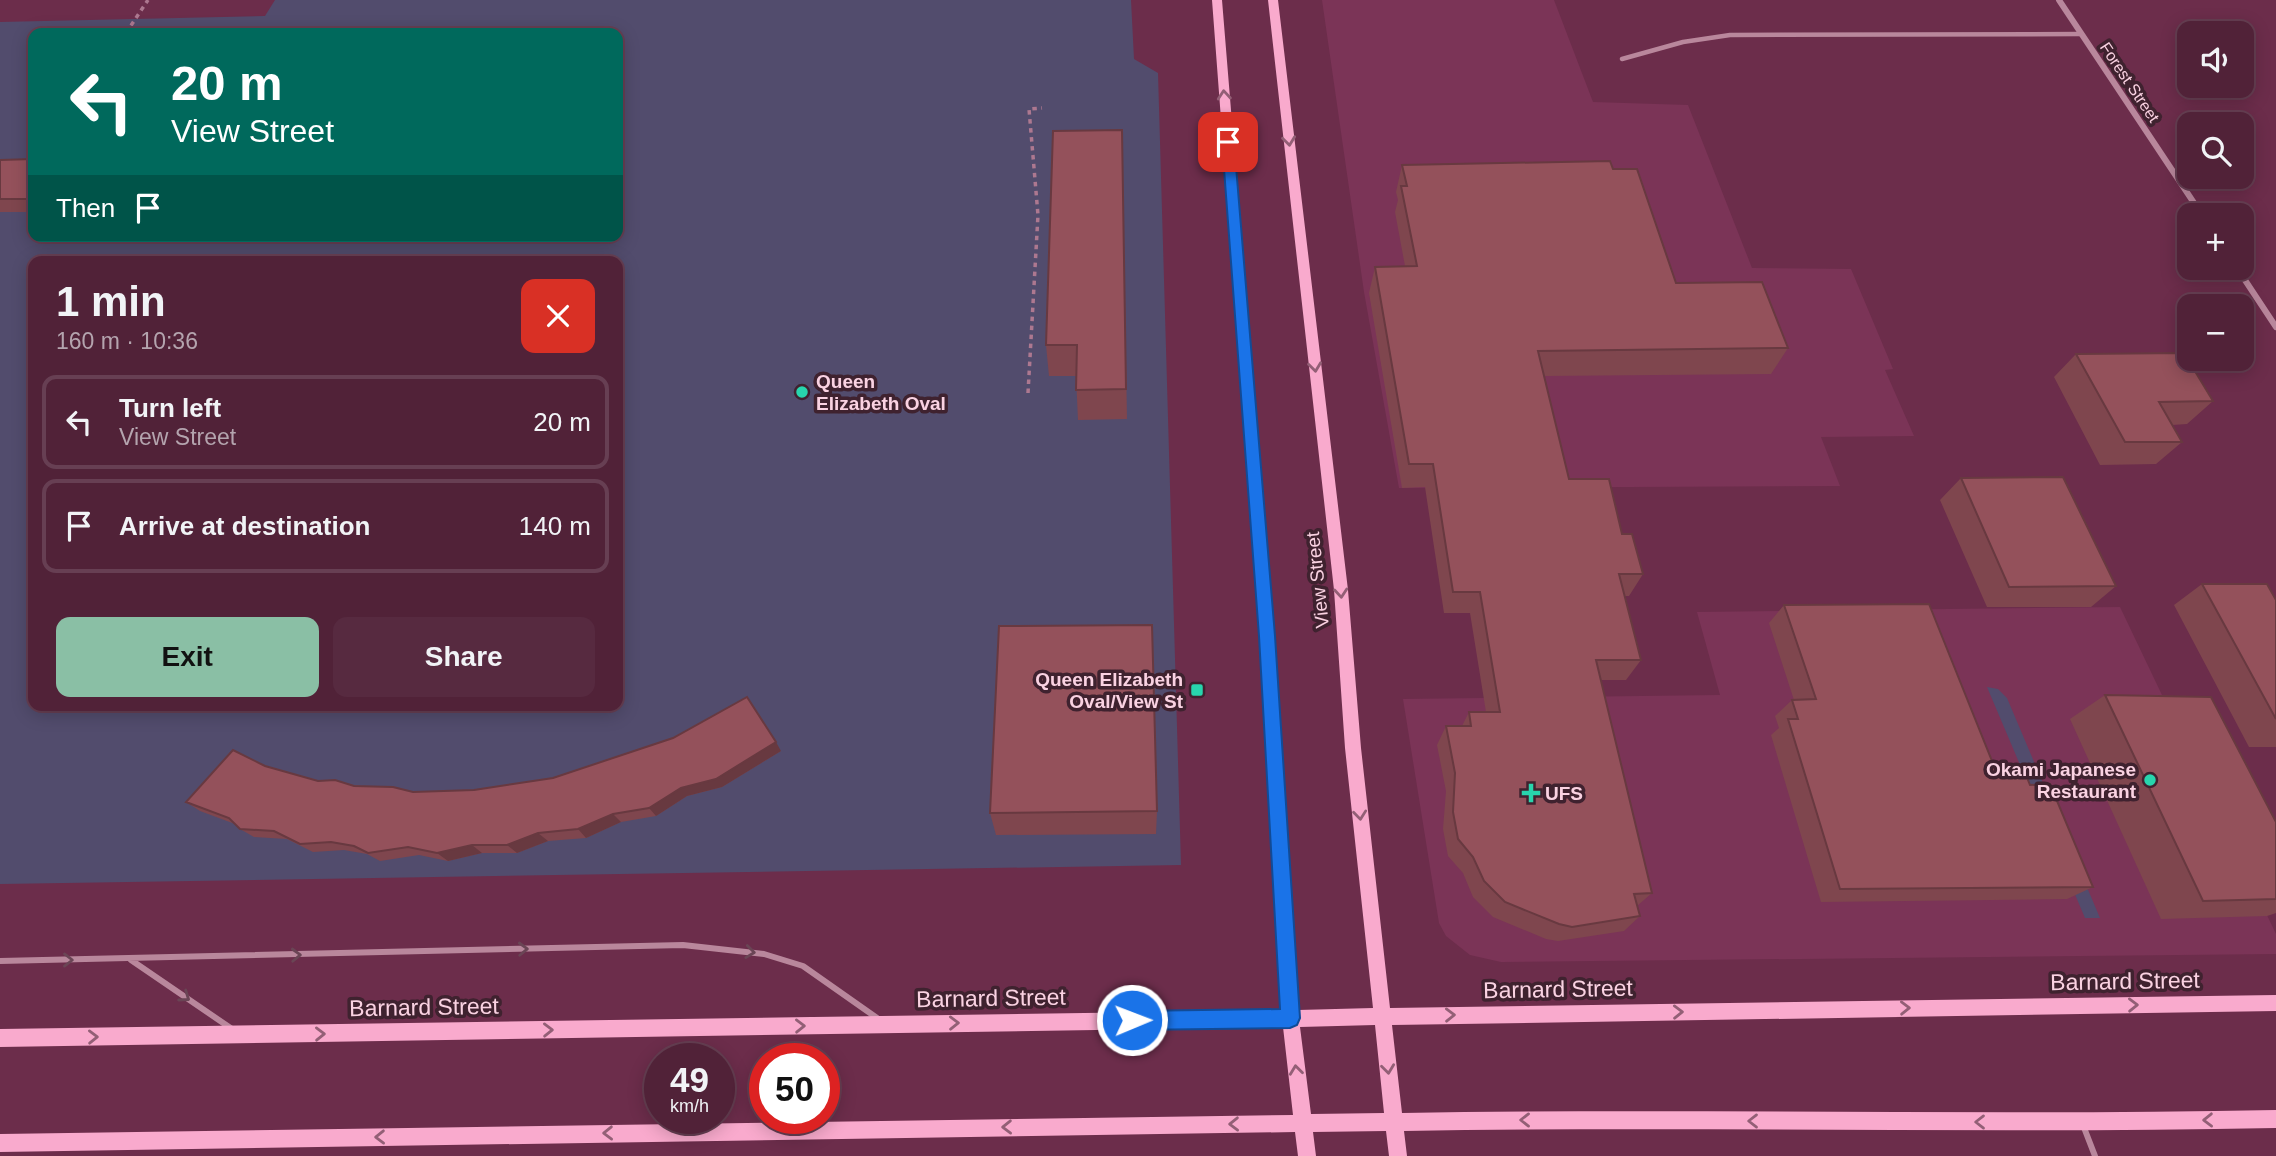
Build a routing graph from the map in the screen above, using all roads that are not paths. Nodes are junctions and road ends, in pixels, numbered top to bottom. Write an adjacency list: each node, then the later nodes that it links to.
1 (1217, 0): 13 (main road, one-way to 1)
2 (1272, 0): 12 (main road, View Street, one-way to 12)
3 (2059, 0): 4 (street, Forest Street)
4 (2081, 34): 5 (lane); 6 (street, Forest Street)
5 (1622, 59)
6 (2194, 203)
7 (2245, 280): 8 (street)
8 (2276, 327)
9 (131, 960): 10 (lane, one-way to 9); 14 (lane, one-way to 14); 15 (lane, one-way to 15)
10 (0, 961)
11 (2276, 1003): 12 (main road, Barnard Street, one-way to 11)
12 (1382, 1016): 13 (main road, Barnard Street); 18 (main road, View Street, one-way to 18)
13 (1290, 1018): 14 (main road, Barnard Street, one-way to 13); 19 (main road, one-way to 13)
14 (886, 1024): 15 (main road, Barnard Street, one-way to 14)
15 (240, 1035): 16 (main road, Barnard Street, one-way to 15)
16 (0, 1038)
17 (2276, 1119): 20 (main road, one-way to 20)
18 (1394, 1121): 19 (main road); 20 (main road, one-way to 18); 23 (main road, View Street)
19 (1303, 1122): 21 (main road, one-way to 21); 22 (main road)
20 (2081, 1123): 24 (lane)
21 (0, 1143)
22 (1307, 1156)
23 (1398, 1156)
24 (2095, 1156)

